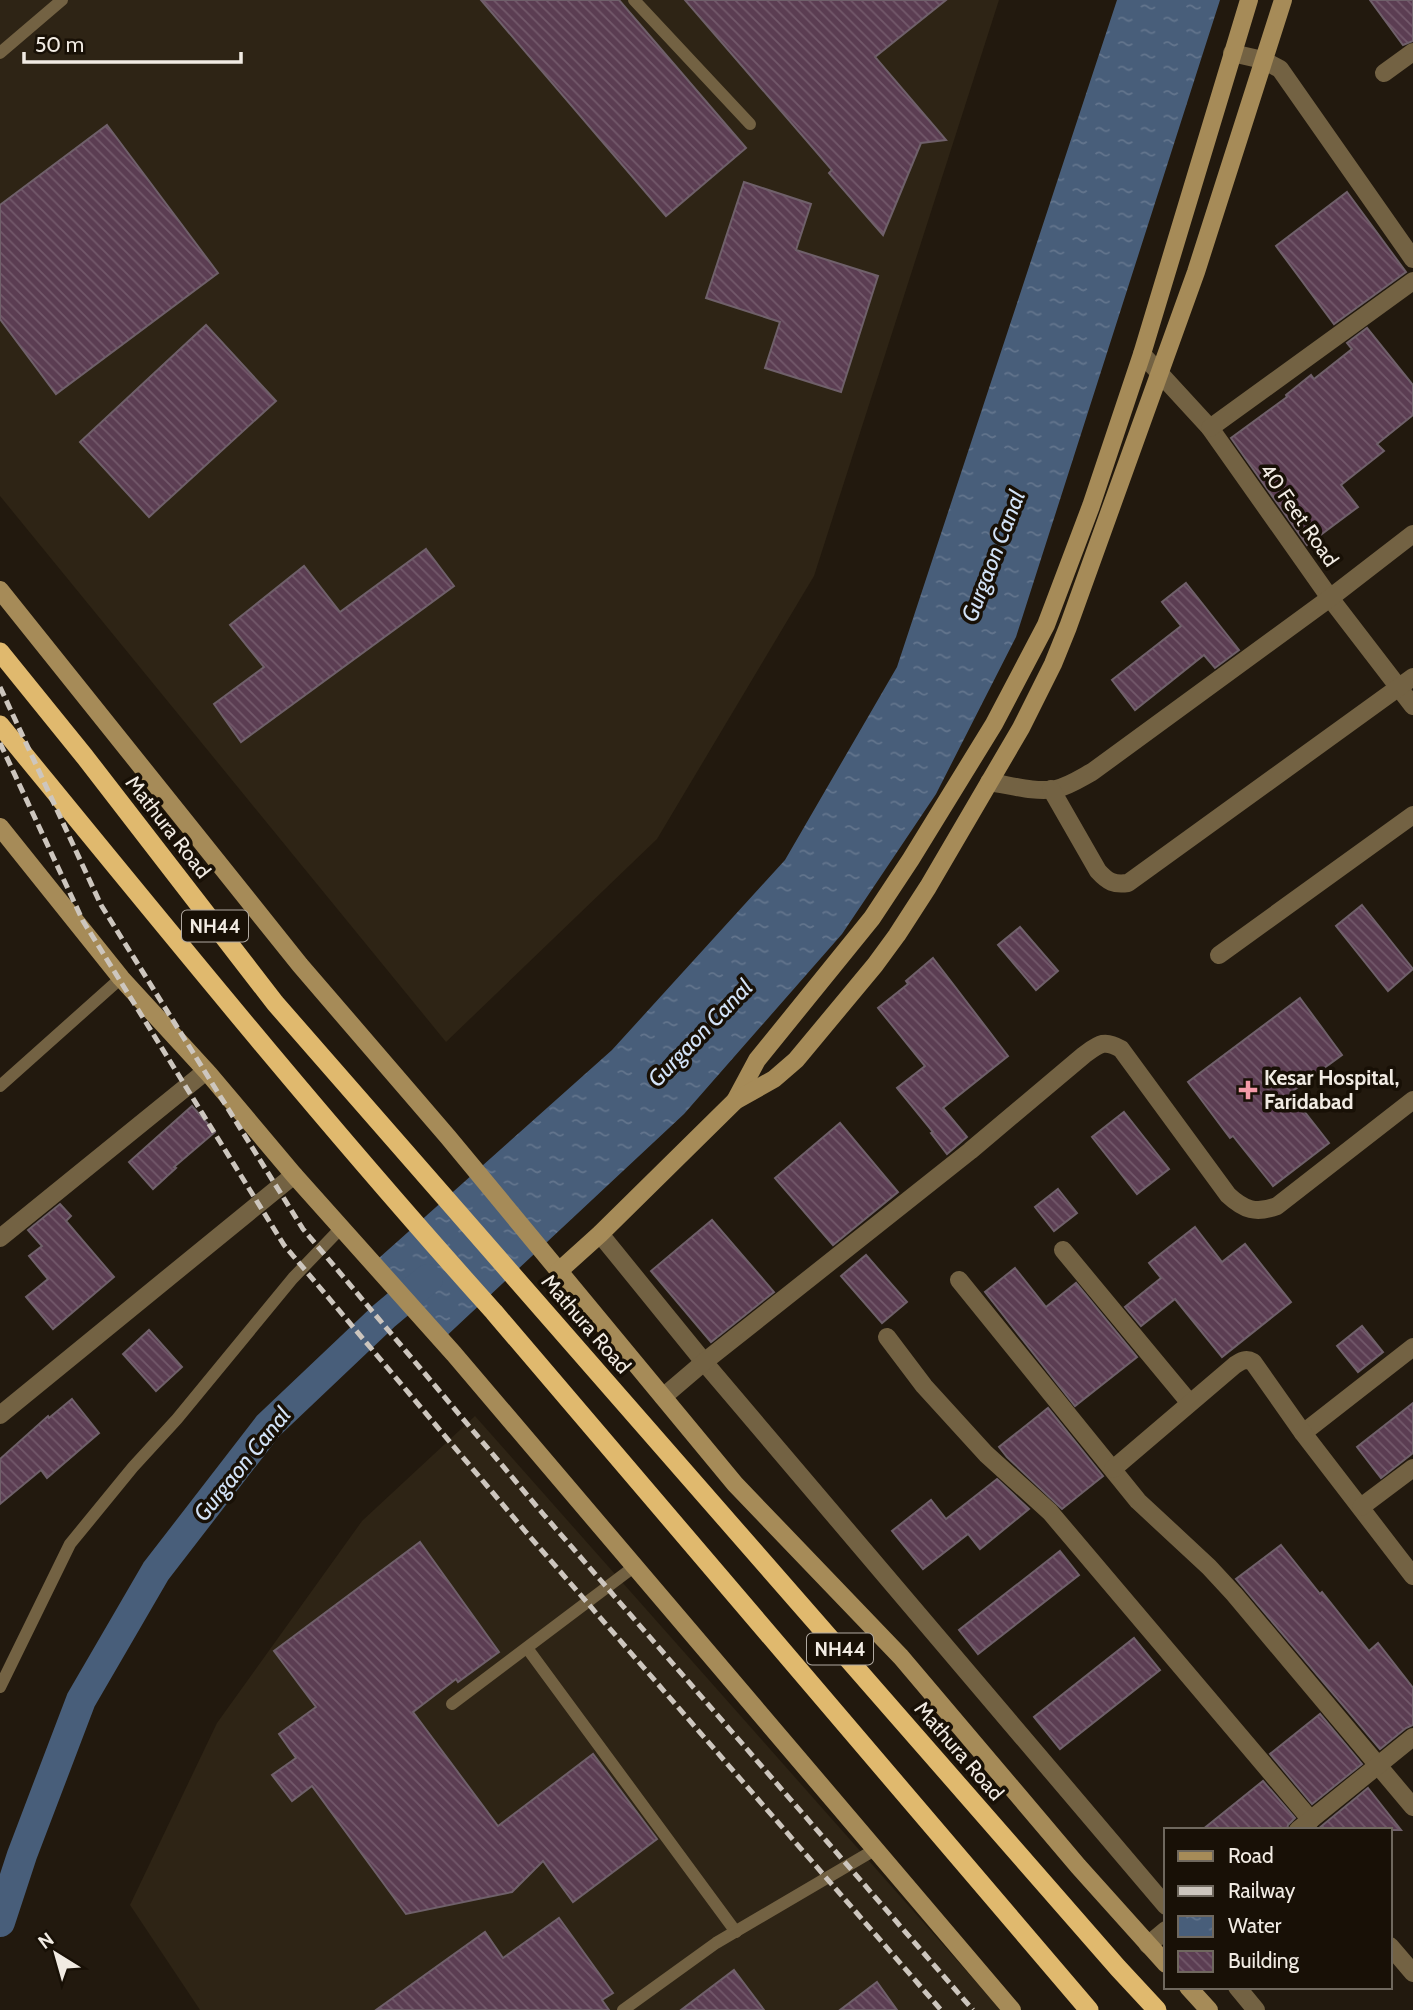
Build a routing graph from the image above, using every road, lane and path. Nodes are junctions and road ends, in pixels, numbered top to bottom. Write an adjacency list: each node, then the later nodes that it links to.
1 (62, 0): 6 (lane)
2 (634, 0): 10 (lane)
3 (1249, 0): 7 (main road)
4 (1283, 0): 8 (main road)
5 (1413, 52): 9 (street)
6 (0, 53)
7 (1232, 53): 8 (street); 13 (main road)
8 (1263, 60): 11 (street); 14 (main road)
9 (1384, 73)
10 (750, 124)
11 (1413, 259)
12 (1413, 281): 15 (street)
13 (1142, 354): 14 (street, 40 Feet Road); 32 (main road)
14 (1160, 374): 15 (street, 40 Feet Road); 23 (main road)
15 (1210, 428): 18 (street, 40 Feet Road)
16 (1413, 534): 18 (street)
17 (0, 590): 38 (main road, Mathura Road)
18 (1330, 598): 20 (street, 40 Feet Road); 24 (street)
19 (0, 652): 72 (highway, Mathura Road / NH44)
20 (1406, 682): 21 (street, 40 Feet Road); 24 (street)
21 (1413, 706)
22 (0, 725): 71 (highway, NH44)
23 (989, 782): 24 (street); 32 (main road)
24 (1051, 789)
25 (1413, 815): 27 (street)
26 (0, 827): 28 (main road)
27 (1219, 955)
28 (121, 978): 29 (main road); 30 (lane)
29 (206, 1071): 33 (main road); 36 (street)
30 (0, 1086)
31 (1413, 1100): 42 (street)
32 (735, 1101): 35 (main road)
33 (294, 1175): 34 (main road); 45 (street)
34 (341, 1228): 50 (main road); 53 (lane)
35 (600, 1234): 38 (main road); 42 (street)
36 (0, 1238)
37 (1063, 1250): 44 (street)
38 (559, 1271): 43 (main road, Mathura Road)
39 (959, 1280): 48 (street)
40 (887, 1337): 58 (street)
41 (1413, 1348): 46 (street)
42 (704, 1362): 43 (street); 60 (street)
43 (663, 1397): 63 (main road, Mathura Road)
44 (1189, 1402): 46 (street); 48 (street)
45 (0, 1415)
46 (1303, 1433): 49 (street)
47 (1413, 1468): 49 (street)
48 (1113, 1469): 56 (street)
49 (1360, 1507): 51 (street)
50 (635, 1566): 52 (lane); 59 (main road)
51 (1413, 1576)
52 (527, 1648): 54 (lane); 61 (lane)
53 (0, 1687)
54 (452, 1704)
55 (1413, 1737): 56 (street)
56 (1378, 1765): 57 (street); 58 (street)
57 (1413, 1807)
58 (1305, 1825)
59 (876, 1849): 61 (lane); 70 (main road)
60 (1164, 1904)
61 (736, 1932): 69 (lane)
62 (1164, 1932): 63 (street)
63 (1148, 1945): 65 (main road, Mathura Road)
64 (1392, 1948): 66 (street)
65 (1164, 1962)
66 (1413, 1973)
67 (1190, 1989): 73 (main road)
68 (1239, 1989): 74 (street)
69 (623, 2010)
70 (1013, 2010)
71 (1088, 2010)
72 (1157, 2010)
73 (1209, 2010)
74 (1256, 2010)

